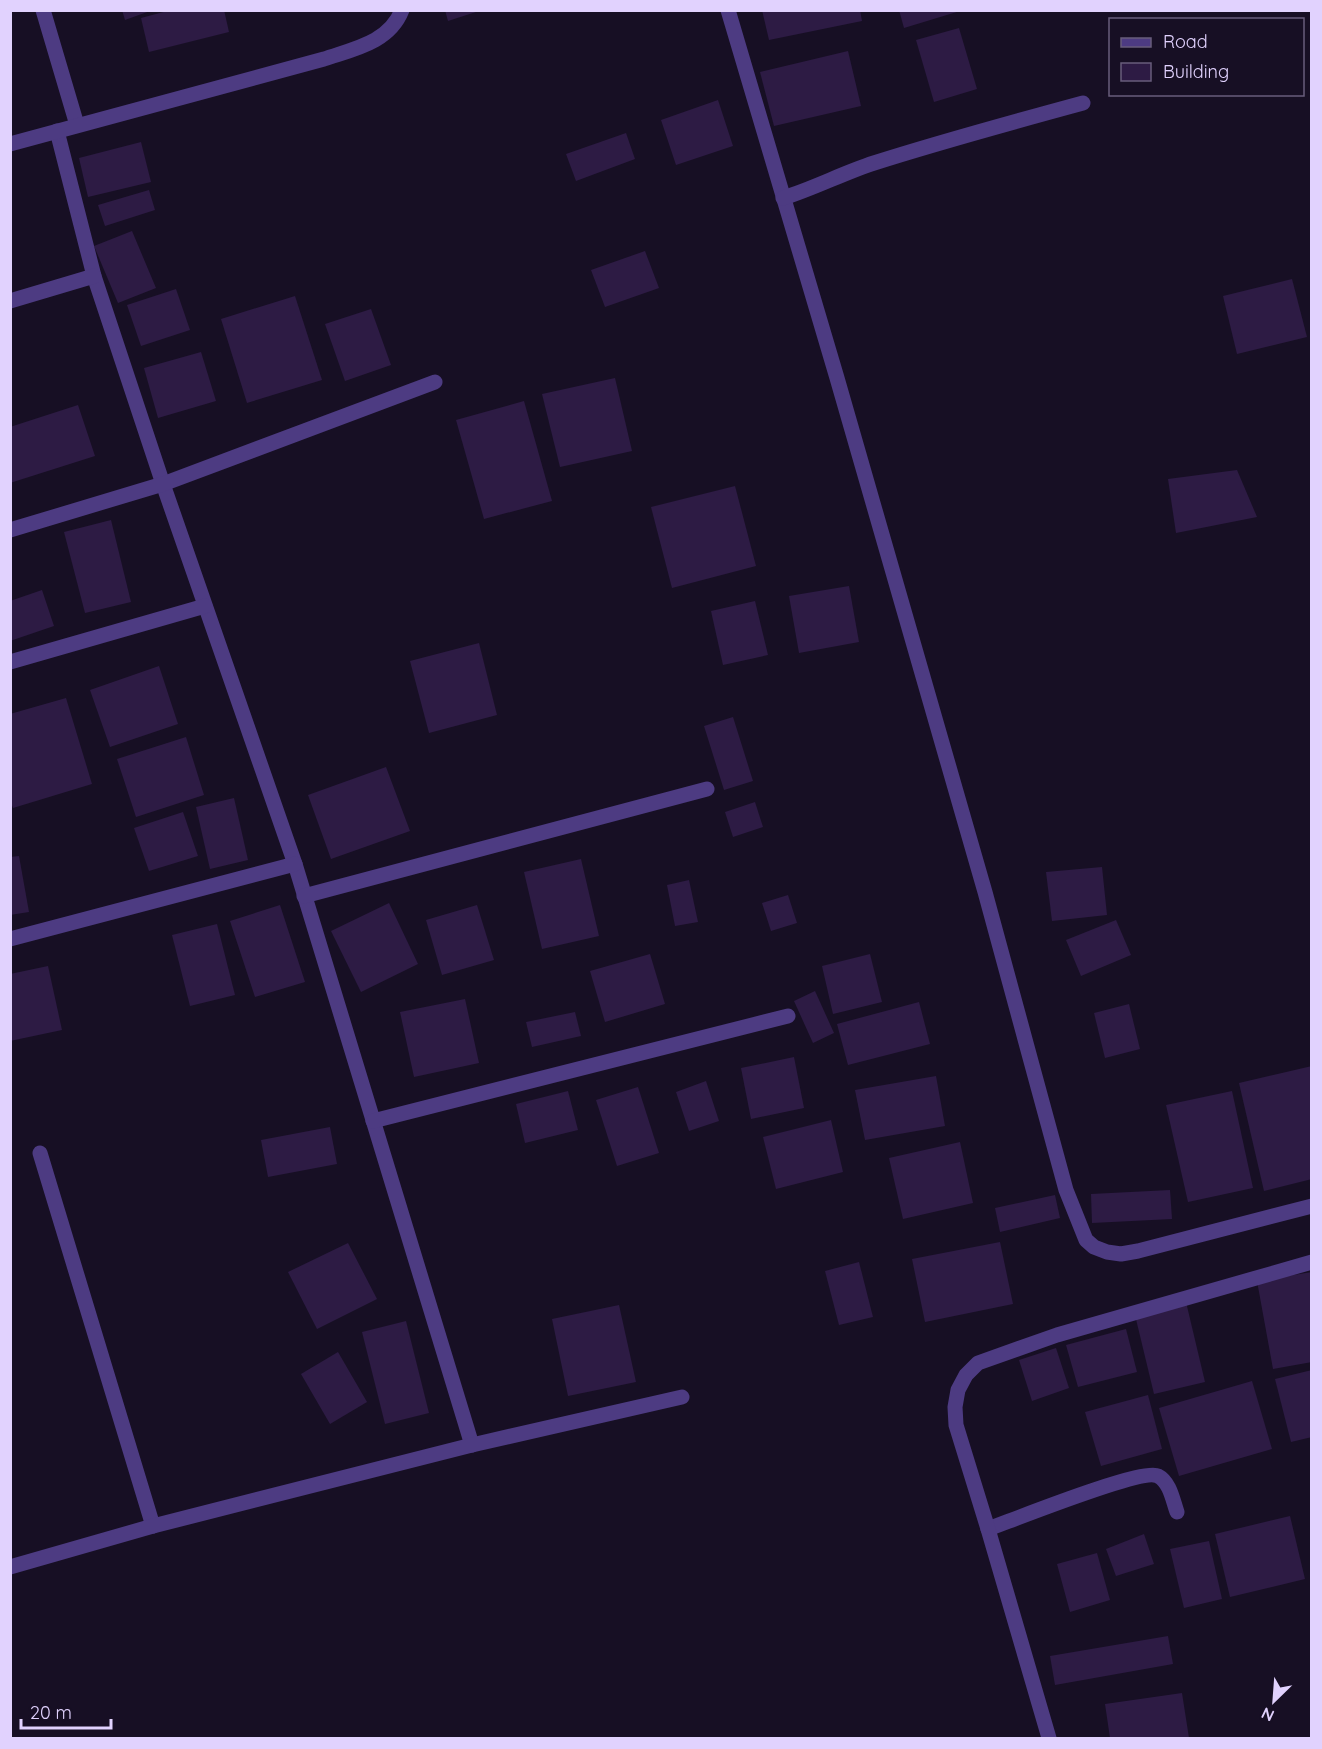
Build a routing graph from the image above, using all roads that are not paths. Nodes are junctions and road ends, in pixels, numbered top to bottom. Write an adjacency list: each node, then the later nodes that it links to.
1 (43, 10): 5 (street)
2 (402, 10): 5 (street)
3 (728, 10): 8 (street)
4 (1083, 103): 8 (street)
5 (77, 126): 6 (street)
6 (57, 131): 7 (street); 9 (street)
7 (10, 144)
8 (783, 198): 23 (street)
9 (93, 276): 10 (street); 12 (street)
10 (10, 301)
11 (435, 382): 12 (street)
12 (163, 484): 13 (street); 14 (street)
13 (10, 530)
14 (205, 606): 15 (street); 17 (street)
15 (10, 662)
16 (707, 789): 18 (street)
17 (295, 864): 18 (street); 19 (street)
18 (304, 896): 21 (street)
19 (10, 939)
20 (788, 1016): 21 (street)
21 (373, 1121): 26 (street)
22 (40, 1153): 28 (street)
23 (1311, 1206)
24 (1311, 1262): 29 (street)
25 (682, 1397): 26 (street)
26 (472, 1445): 28 (street)
27 (1177, 1512): 29 (street)
28 (153, 1526): 30 (street)
29 (988, 1529): 31 (street)
30 (10, 1567)
31 (1048, 1738)

